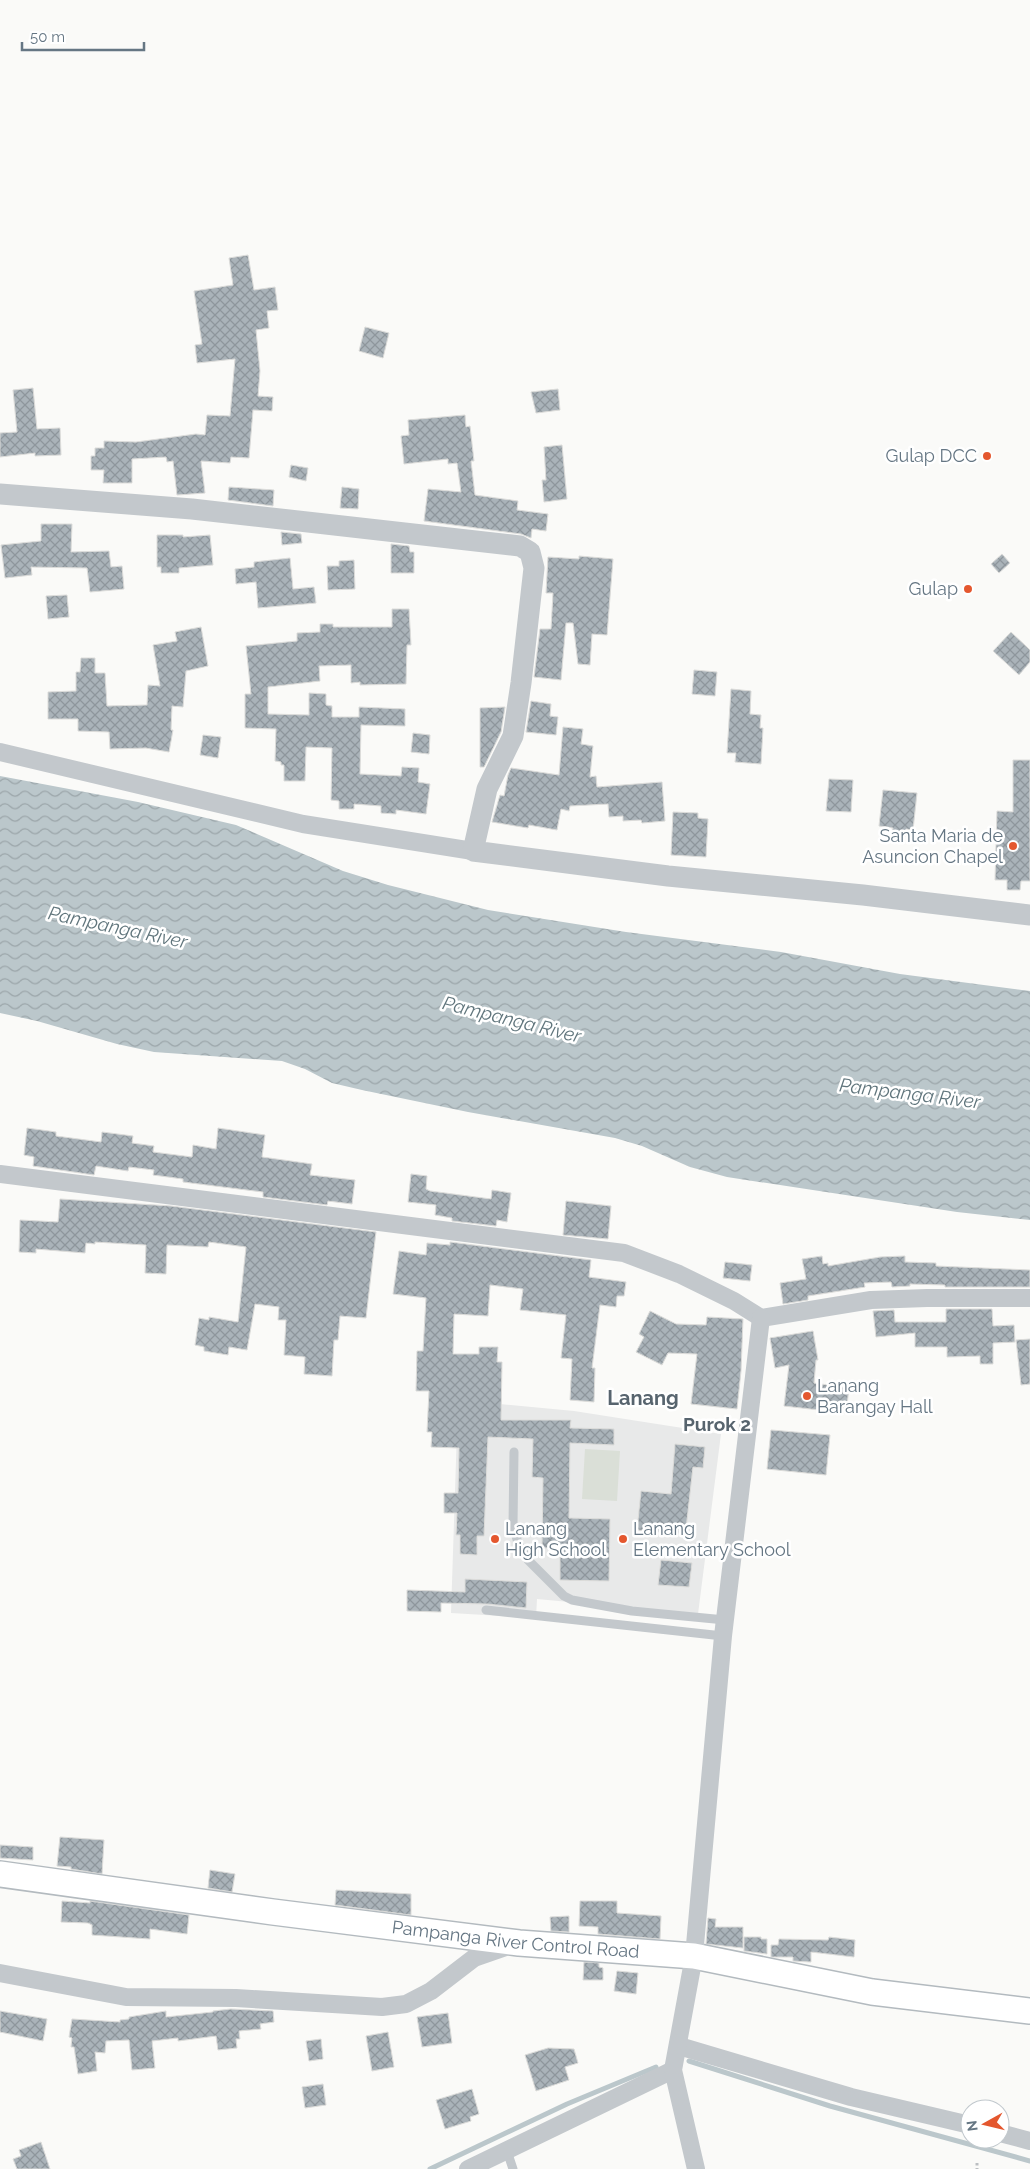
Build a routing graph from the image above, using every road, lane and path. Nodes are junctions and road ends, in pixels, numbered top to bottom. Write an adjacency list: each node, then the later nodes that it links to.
1 (0, 494): 3 (street)
2 (0, 752): 3 (street)
3 (473, 851): 4 (street)
4 (1030, 914)
5 (0, 1174): 7 (street)
6 (1030, 1298): 7 (street)
7 (761, 1318): 10 (street)
8 (514, 1452): 10 (lane)
9 (486, 1610): 10 (lane)
10 (724, 1628): 13 (street)
11 (0, 1874): 12 (main road, Pampanga River Control Road)
12 (519, 1943): 13 (main road, Pampanga River Control Road); 14 (street)
13 (694, 1956): 15 (main road, Pampanga River Control Road); 16 (street)
14 (0, 1973)
15 (1030, 2012)
16 (679, 2046): 17 (street); 18 (street)
17 (673, 2070): 21 (street); 25 (street)
18 (960, 2123)
19 (1010, 2136): 20 (street)
20 (1030, 2141)
21 (507, 2151): 23 (street); 24 (lane)
22 (977, 2164): 26 (path)
23 (468, 2169)
24 (513, 2169)
25 (696, 2169)
26 (977, 2169)

